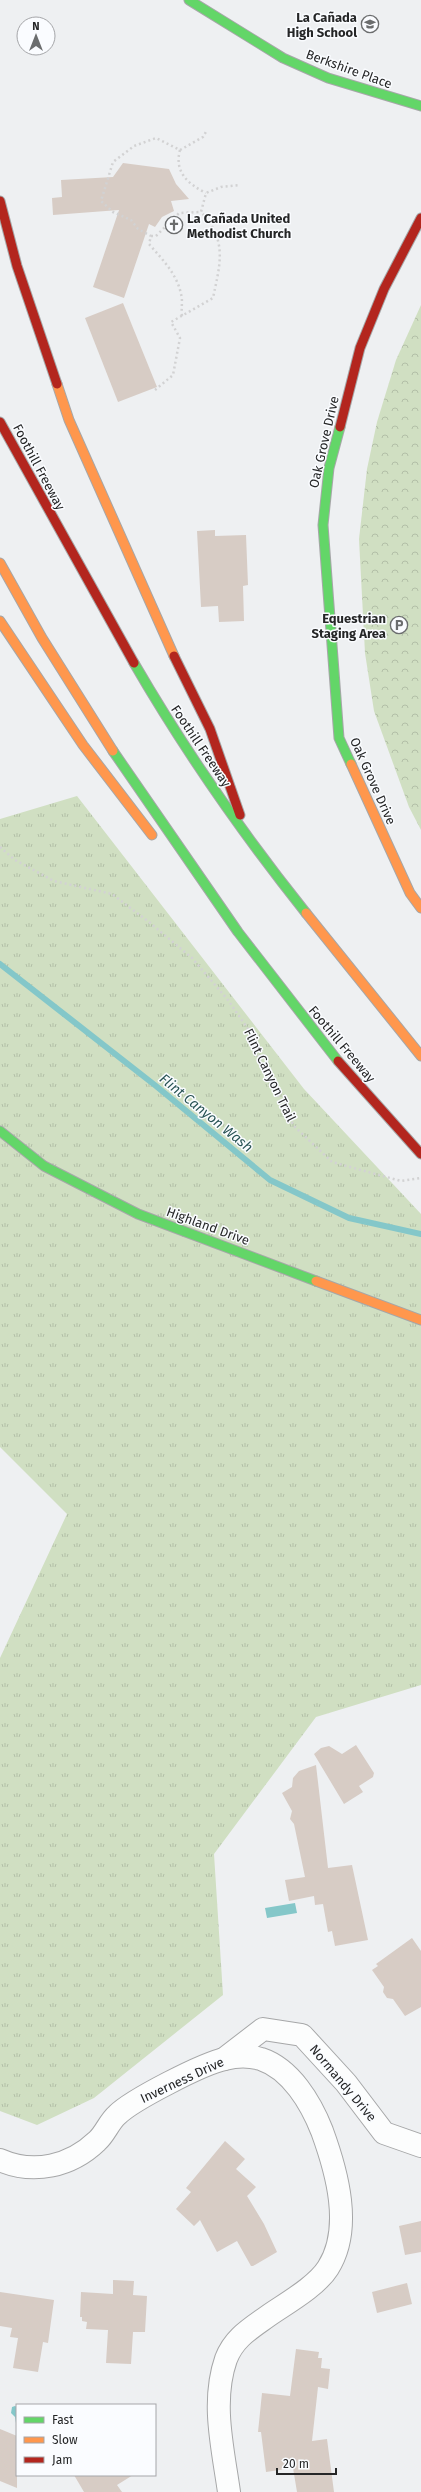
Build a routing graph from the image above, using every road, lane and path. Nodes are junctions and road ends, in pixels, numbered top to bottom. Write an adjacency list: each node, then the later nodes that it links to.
1 (190, 0): 2 (main road, Berkshire Place)
2 (421, 106)
3 (207, 130): 4 (path)
4 (180, 150): 6 (path); 10 (path)
5 (240, 185): 6 (path)
6 (206, 193): 8 (path)
7 (0, 201): 16 (main road)
8 (201, 212): 10 (path); 11 (path)
9 (421, 218): 19 (main road, Oak Grove Drive)
10 (151, 236): 11 (path)
11 (182, 316): 12 (path)
12 (155, 390)
13 (0, 422): 16 (main road, Foothill Freeway)
14 (0, 563): 21 (main road, Foothill Freeway)
15 (0, 621): 17 (main road)
16 (251, 844): 22 (main road, Foothill Freeway)
17 (160, 846)
18 (0, 847): 25 (path, Flint Canyon Trail)
19 (421, 908)
20 (214, 915): 21 (main road)
21 (320, 1041): 24 (main road, Foothill Freeway)
22 (421, 1056)
23 (0, 1131): 26 (main road, Highland Drive)
24 (421, 1154)
25 (421, 1178)
26 (421, 1320)
27 (224, 2059): 28 (street, Normandy Drive); 29 (street, Inverness Drive); 30 (street, Inverness Drive)
28 (421, 2146)
29 (0, 2160)
30 (229, 2492)

